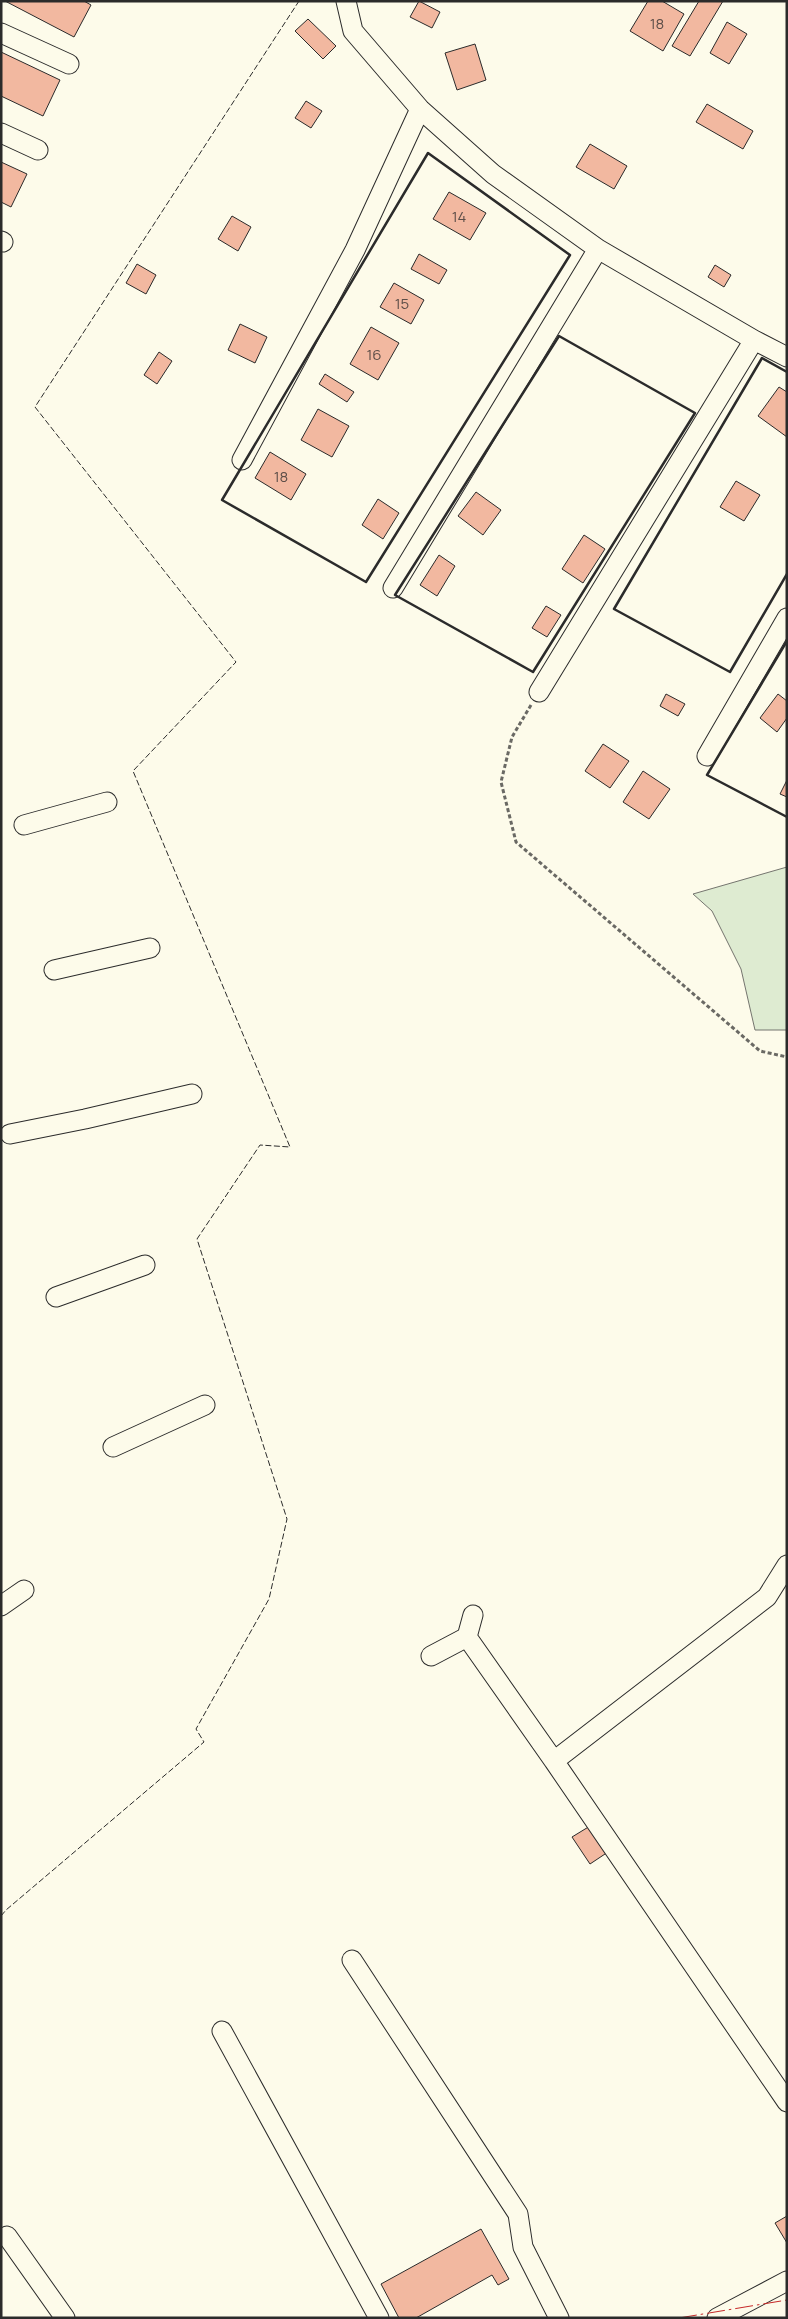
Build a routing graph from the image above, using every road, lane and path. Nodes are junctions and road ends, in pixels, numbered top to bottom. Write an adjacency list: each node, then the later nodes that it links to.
1 (346, 1): 4 (street)
2 (1, 34): 3 (street)
3 (68, 64)
4 (420, 109): 7 (street); 10 (street)
5 (1, 133): 6 (street)
6 (38, 150)
7 (598, 249): 8 (street); 11 (street)
8 (754, 340): 9 (street); 13 (street)
9 (787, 357)
10 (242, 460)
11 (394, 588)
12 (787, 618): 14 (street)
13 (539, 692): 19 (path)
14 (707, 756)
15 (107, 802): 16 (street)
16 (24, 824)
17 (150, 948): 18 (street)
18 (54, 970)
19 (787, 1057)
20 (192, 1094): 21 (street)
21 (10, 1134)
22 (145, 1265): 23 (street)
23 (56, 1297)
24 (205, 1405): 25 (street)
25 (113, 1447)
26 (787, 1565): 32 (street)
27 (24, 1590): 28 (street)
28 (1, 1606)
29 (473, 1615): 30 (street)
30 (467, 1637): 31 (street); 32 (street)
31 (431, 1656)
32 (554, 1761): 35 (street)
33 (352, 1960): 40 (street)
34 (222, 2031): 39 (street)
35 (787, 2102)
36 (7, 2236): 38 (street)
37 (787, 2281): 41 (street)
38 (65, 2318)
39 (378, 2318)
40 (559, 2318)
41 (716, 2318)

